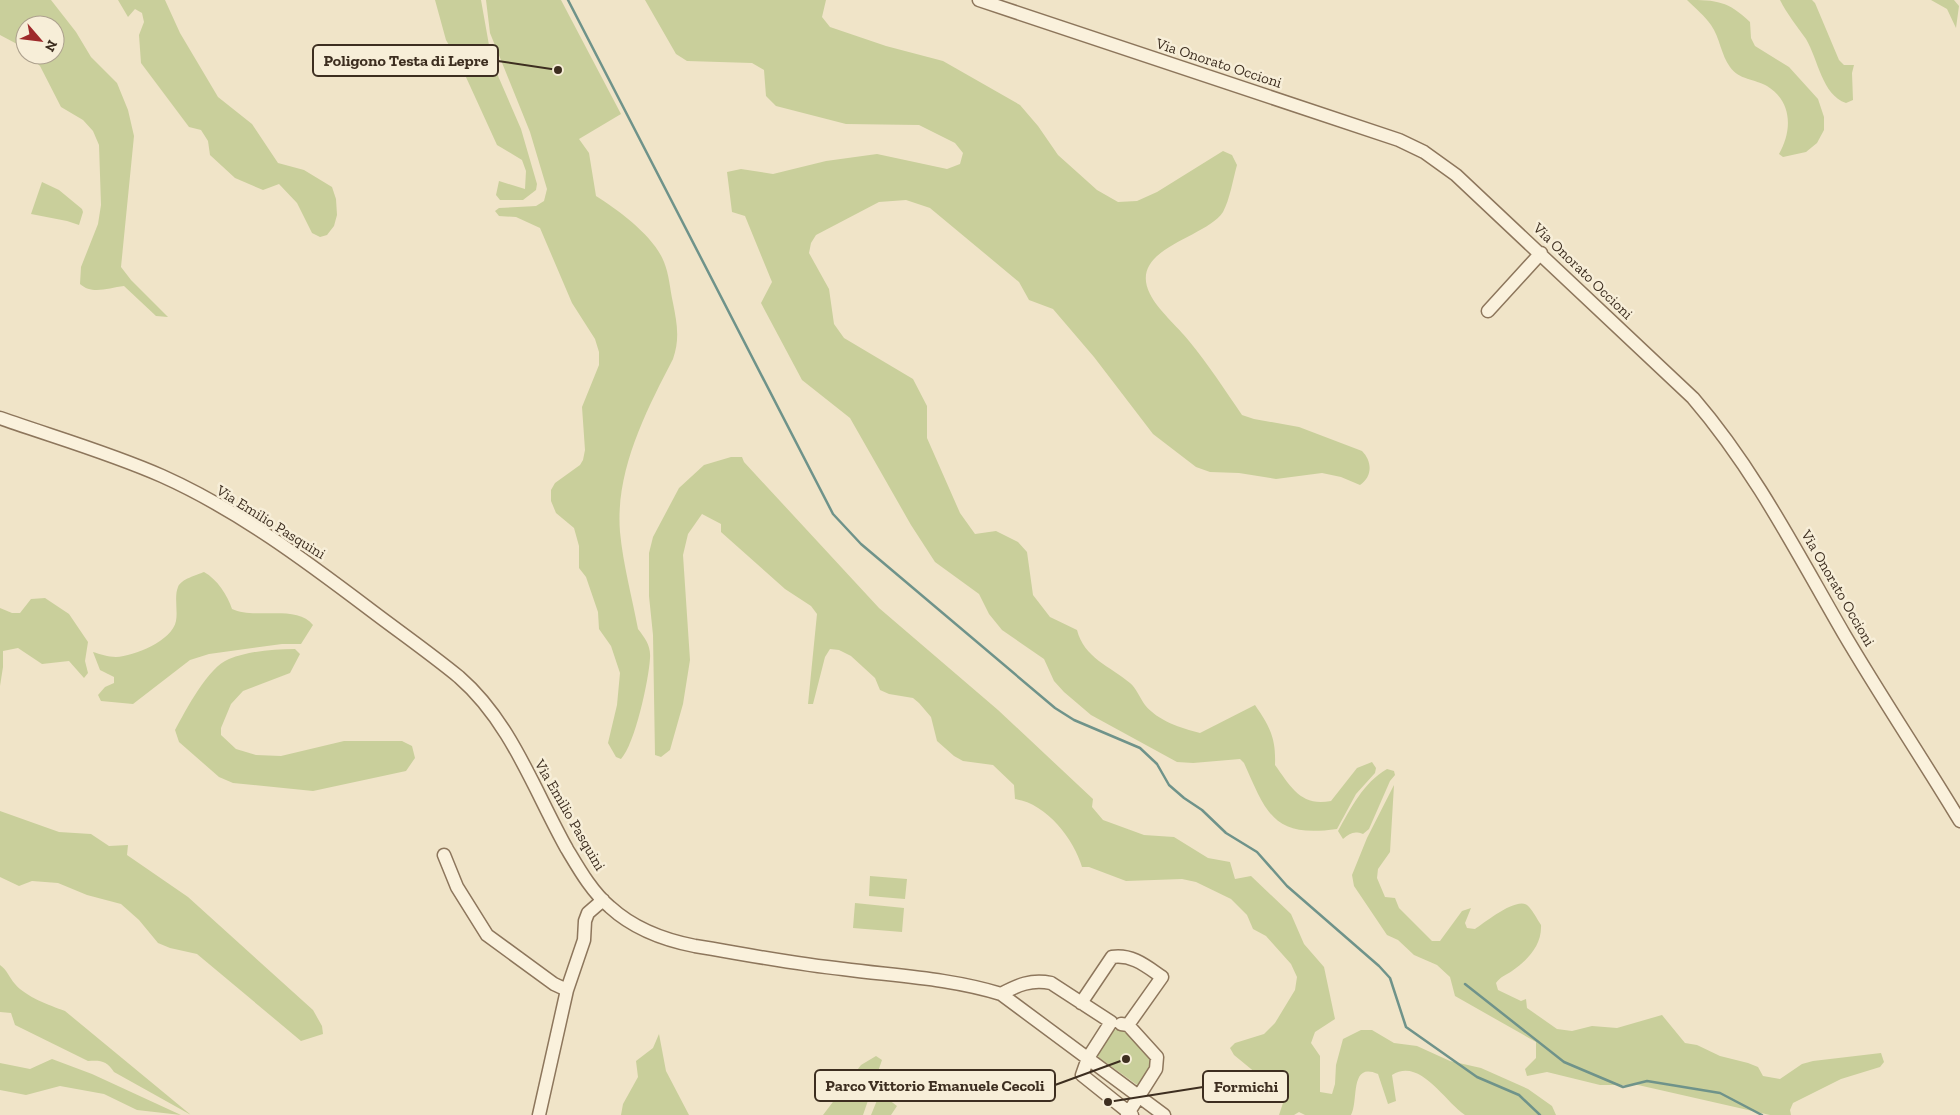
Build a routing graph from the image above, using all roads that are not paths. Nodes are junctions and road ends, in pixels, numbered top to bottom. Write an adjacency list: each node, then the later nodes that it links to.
1 (979, 0): 2 (street, Via Onorato Occioni)
2 (1541, 253): 3 (street); 5 (street, Via Onorato Occioni)
3 (1488, 312)
4 (0, 418): 7 (street, Via Emilio Pasquini)
5 (1960, 821)
6 (444, 855): 8 (street)
7 (603, 900): 8 (street); 9 (street, Via Emilio Pasquini)
8 (567, 990): 16 (street)
9 (1001, 994): 10 (street); 13 (street, Via Emilio Pasquini)
10 (1081, 1003): 11 (street); 12 (street)
11 (1111, 1022): 12 (street); 13 (street)
12 (1128, 1025): 14 (street)
13 (1088, 1058): 14 (street, Via Emilio Pasquini); 15 (street)
14 (1138, 1095): 15 (street); 17 (street, Via Emilio Pasquini)
15 (1129, 1114)
16 (539, 1115)
17 (1164, 1115)

